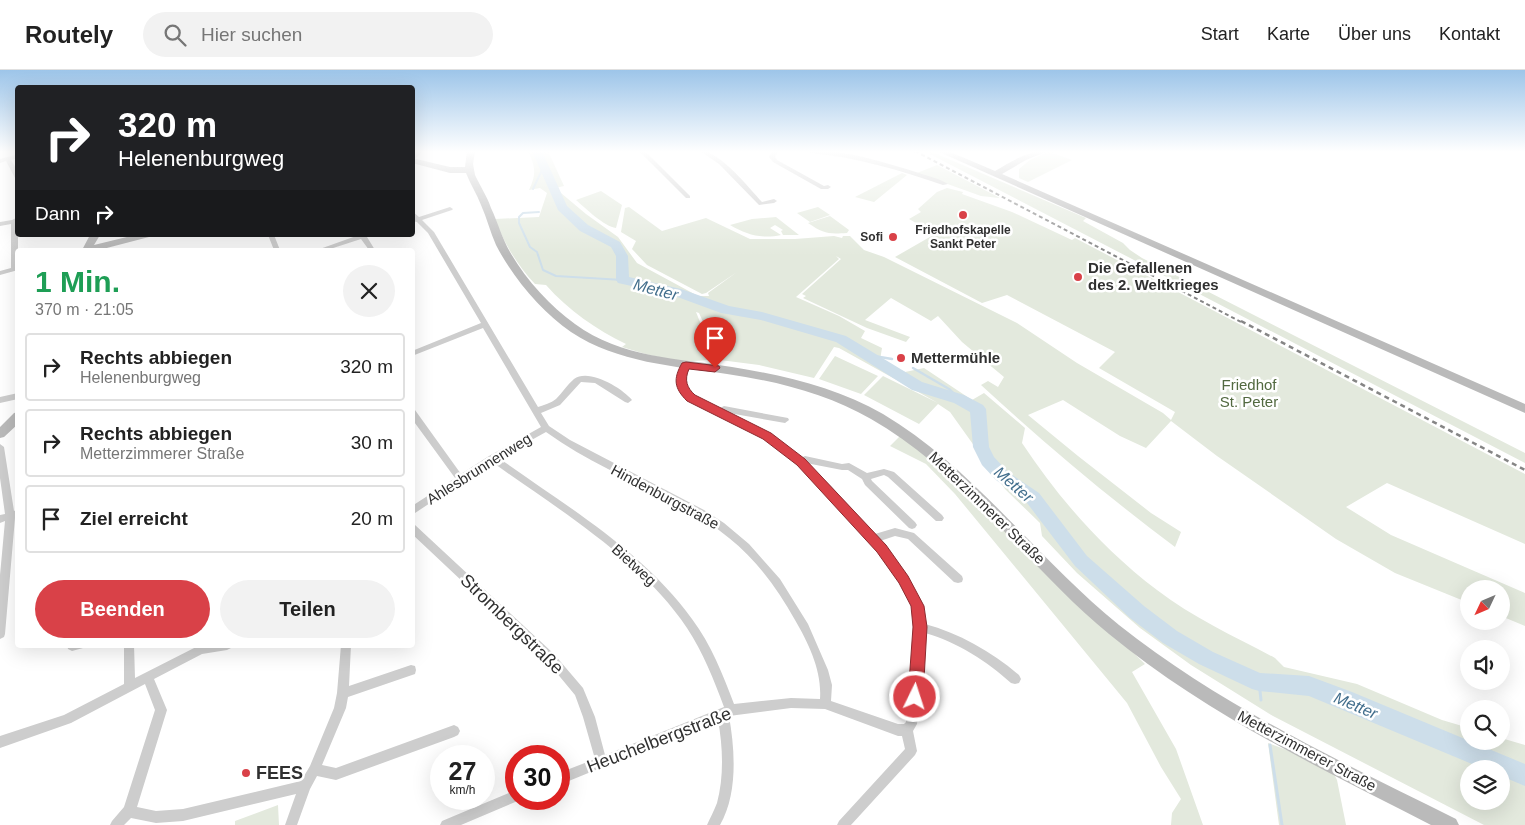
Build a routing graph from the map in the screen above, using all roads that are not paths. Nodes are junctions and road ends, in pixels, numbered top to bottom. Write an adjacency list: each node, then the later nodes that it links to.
1 (477, 186): 23 (main road, Metterzimmerer Straße)
2 (677, 186): 7 (street)
3 (744, 186): 8 (street)
4 (820, 186): 6 (street)
5 (1022, 186): 27 (main road)
6 (828, 187)
7 (688, 197)
8 (774, 201)
9 (450, 209): 10 (street)
10 (415, 218): 21 (street, Hindenburgstraße)
11 (15, 220): 12 (street)
12 (0, 224)
13 (138, 237): 15 (main road)
14 (359, 237): 18 (street)
15 (115, 243): 16 (main road); 17 (main road)
16 (94, 248)
17 (106, 248)
18 (326, 248)
19 (15, 269): 20 (street)
20 (0, 273)
21 (485, 324): 22 (street); 28 (street, Hindenburgstraße)
22 (415, 353)
23 (686, 365): 29 (street); 73 (main road, Metterzimmerer Straße)
24 (15, 397): 25 (street)
25 (0, 400)
26 (628, 400): 28 (street)
27 (1525, 409)
28 (537, 411): 33 (street, Hindenburgstraße)
29 (720, 413): 32 (street); 37 (street)
30 (415, 416): 39 (street)
31 (15, 419): 34 (main road)
32 (785, 420)
33 (546, 428): 36 (street, Ahlesbrunnenweg); 57 (street, Hindenburgstraße)
34 (0, 434)
35 (0, 447): 41 (street)
36 (492, 458): 39 (street, Ahlesbrunnenweg); 58 (street, Bietweg)
37 (801, 462): 38 (street); 45 (street)
38 (866, 477): 42 (street); 43 (street)
39 (460, 479): 40 (street, Ahlesbrunnenweg)
40 (415, 509)
41 (9, 516): 48 (street)
42 (939, 518)
43 (912, 525)
44 (415, 531): 62 (street, Strombergstraße)
45 (873, 539): 46 (street); 47 (street)
46 (958, 579)
47 (920, 627): 54 (street); 59 (street)
48 (0, 634)
49 (130, 648): 55 (street)
50 (199, 648): 53 (street)
51 (346, 648): 56 (street)
52 (411, 670): 56 (street)
53 (148, 678): 55 (street); 67 (street)
54 (1015, 679)
55 (130, 686): 61 (street)
56 (343, 693): 63 (street)
57 (825, 704): 58 (street, Heuchelbergstraße); 59 (street, Heuchelbergstraße)
58 (727, 712): 62 (street, Heuchelbergstraße); 71 (street, Bietweg)
59 (906, 730): 72 (street)
60 (454, 731): 63 (street)
61 (0, 742)
62 (601, 762): 64 (street, Heuchelbergstraße)
63 (314, 770): 65 (street)
64 (570, 775)
65 (305, 786): 67 (street); 69 (street)
66 (505, 801): 70 (street)
67 (129, 811): 68 (street)
68 (116, 825)
69 (291, 825)
70 (446, 825)
71 (713, 825)
72 (843, 825)
73 (1450, 825)

